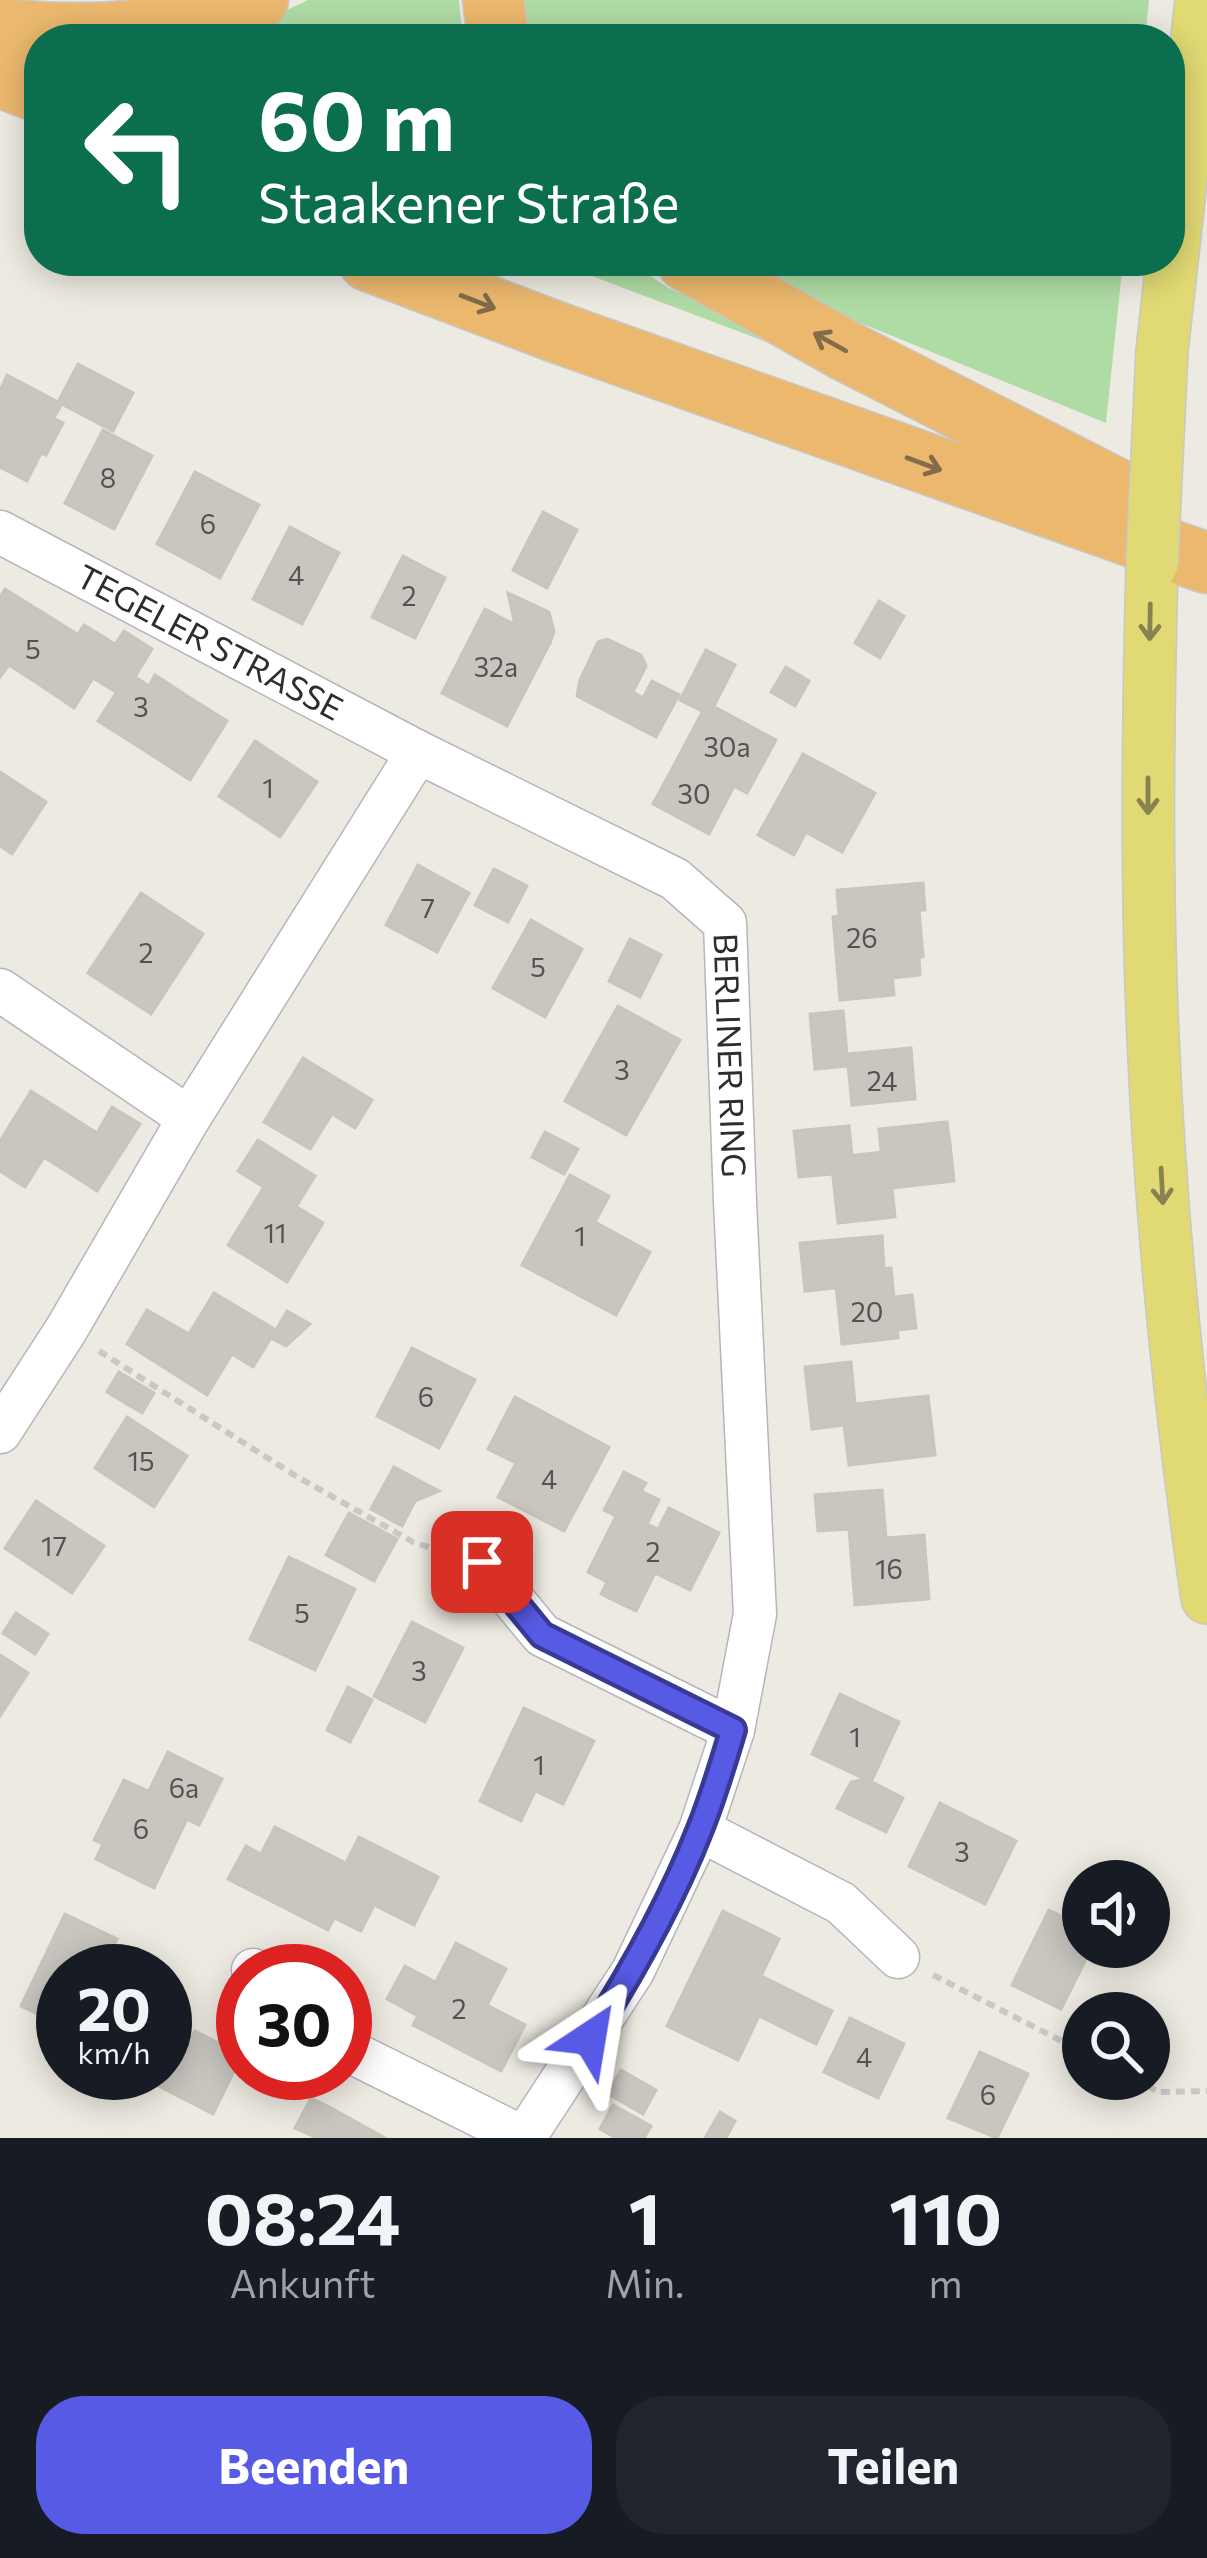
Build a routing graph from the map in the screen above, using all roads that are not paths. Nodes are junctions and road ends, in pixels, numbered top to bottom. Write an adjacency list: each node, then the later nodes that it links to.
1 (257, 0): 3 (highway)
2 (1201, 0): 4 (main road, one-way to 4, bridge)
3 (179, 24)
4 (1185, 144)
5 (409, 276): 12 (highway, one-way to 12)
6 (523, 276): 9 (highway)
7 (714, 276): 9 (highway, one-way to 7)
8 (1170, 276): 16 (main road, one-way to 16, bridge)
9 (1121, 491): 10 (highway)
10 (1207, 520)
11 (0, 532): 13 (street, TEGELER STRASSE)
12 (1207, 563)
13 (418, 752): 15 (street); 22 (street, BERLINER RING)
14 (0, 990): 15 (street)
15 (189, 1118): 17 (street)
16 (1180, 1394): 18 (main road); 19 (main road)
17 (0, 1432)
18 (1207, 1441)
19 (1202, 1521): 21 (main road)
20 (482, 1562): 22 (street)
21 (1207, 1598)
22 (733, 1730): 23 (street, BERLINER RING)
23 (700, 1830): 24 (street); 26 (street, BERLINER RING)
24 (898, 1957)
25 (372, 2062): 26 (street)
26 (524, 2138)

